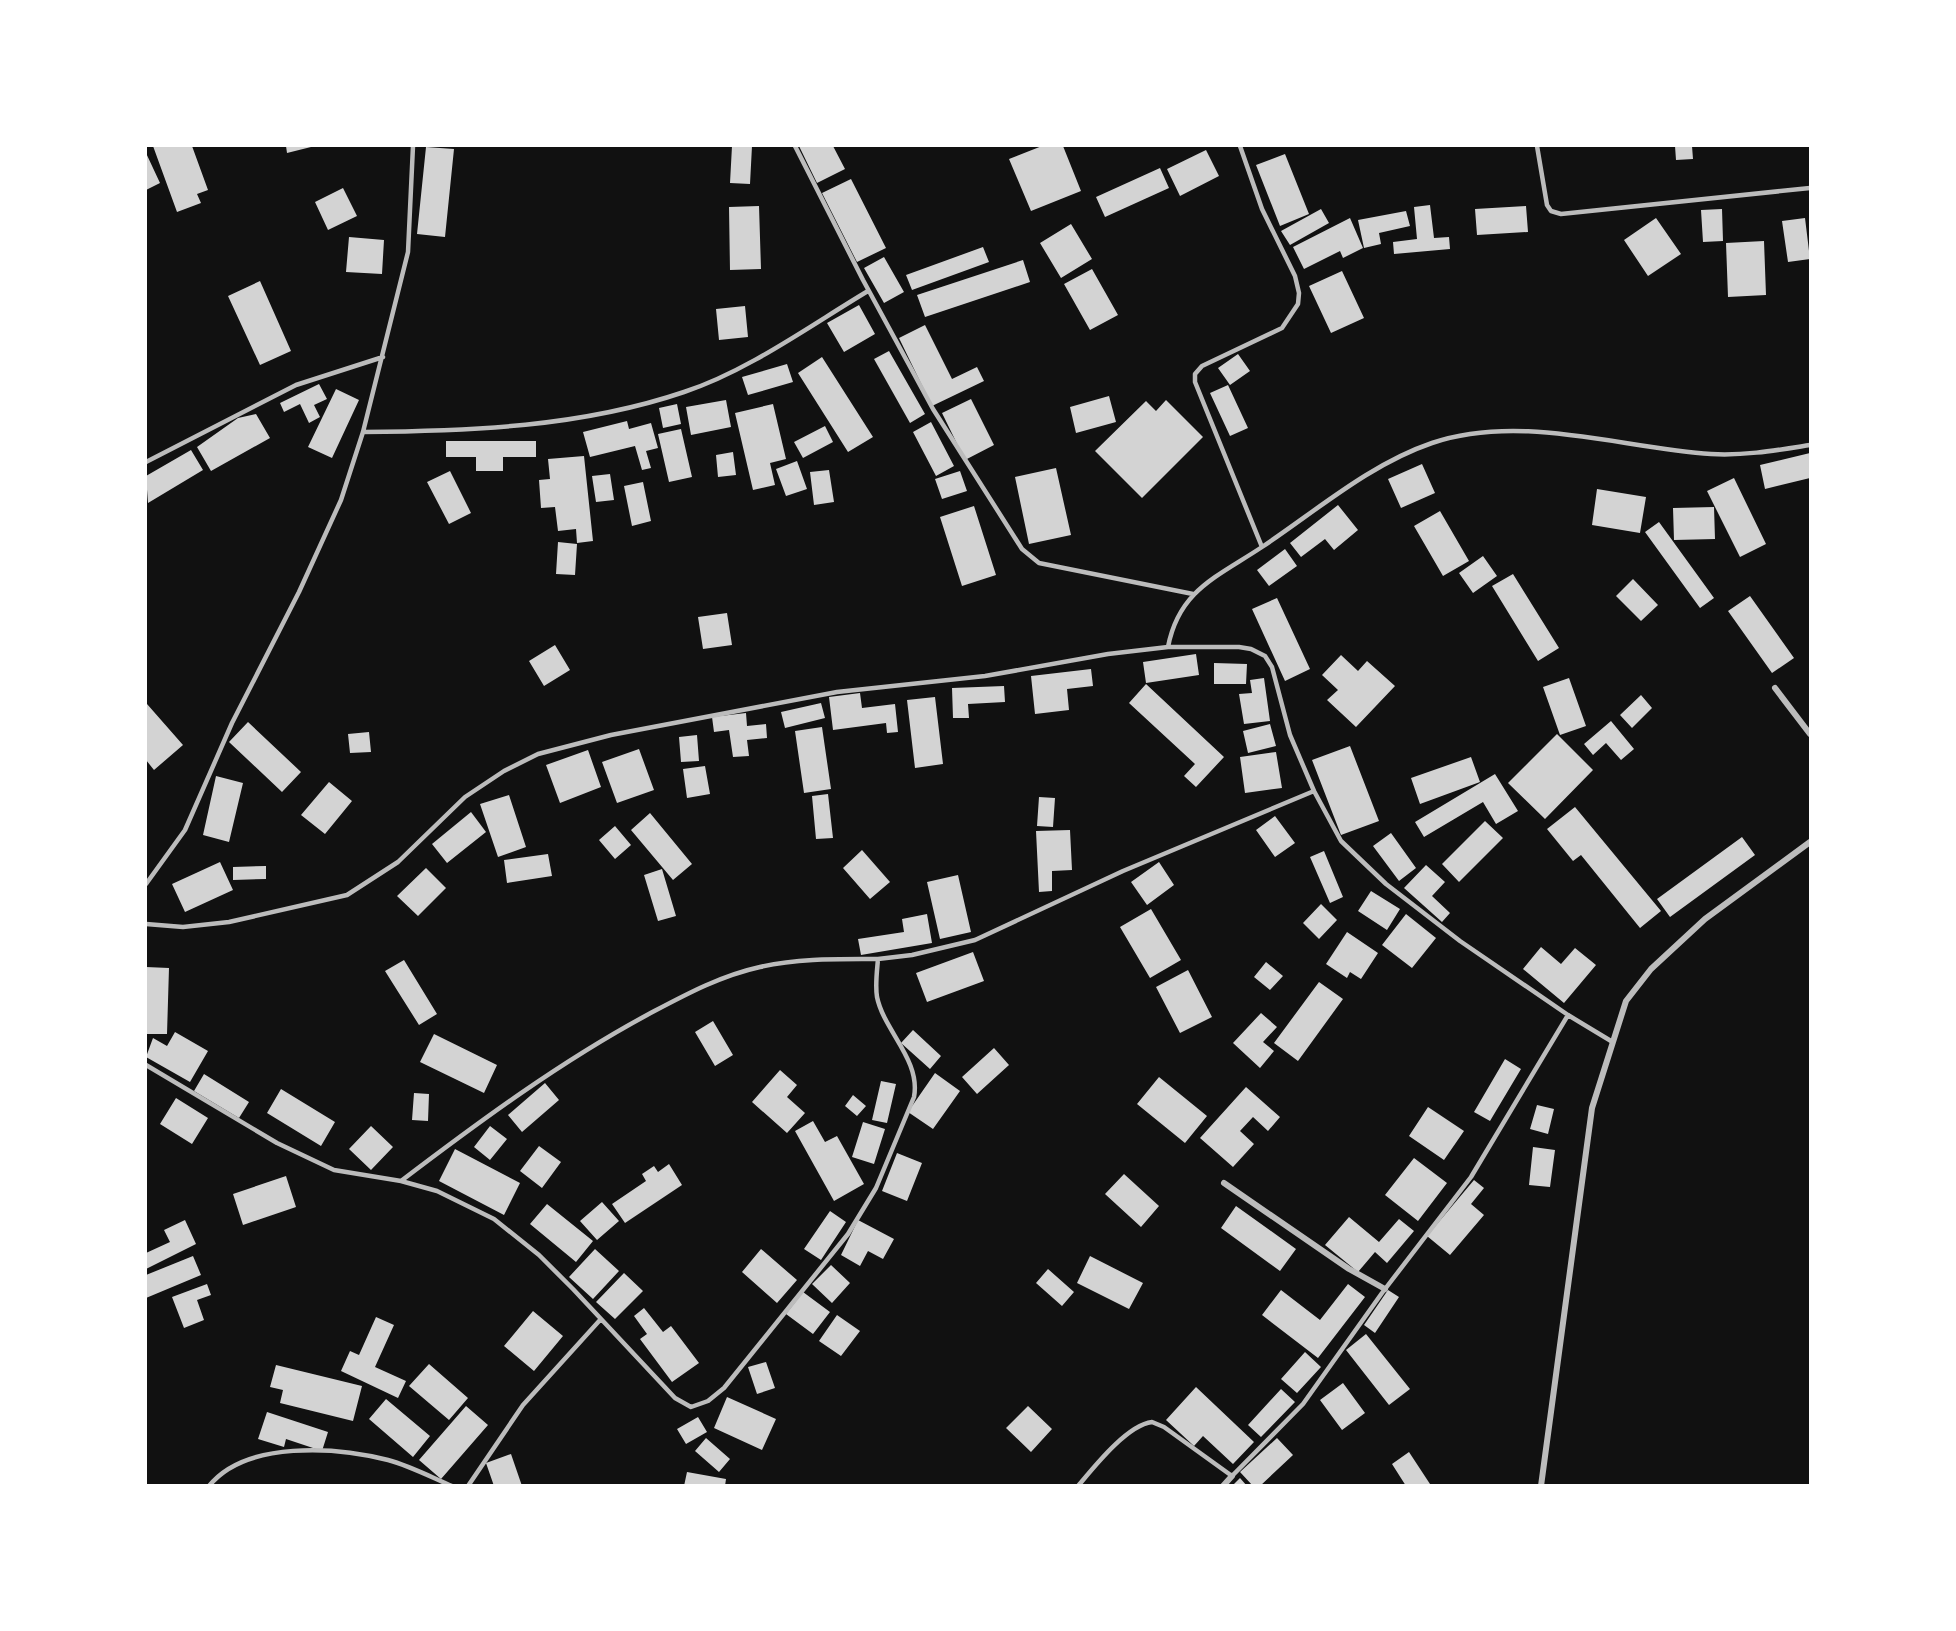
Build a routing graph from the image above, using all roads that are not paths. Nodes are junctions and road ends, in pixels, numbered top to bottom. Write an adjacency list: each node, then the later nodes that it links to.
1 (413, 146): 7 (lane)
2 (795, 146): 6 (lane)
3 (1240, 146): 11 (lane)
4 (1537, 146): 5 (lane)
5 (1810, 188)
6 (868, 291): 8 (lane); 12 (lane)
7 (383, 357): 8 (lane); 10 (lane)
8 (363, 432): 18 (lane)
9 (1810, 445): 11 (lane)
10 (146, 462)
11 (1262, 547): 12 (lane)
12 (1193, 594): 13 (lane)
13 (1168, 647): 16 (lane); 19 (lane)
14 (1775, 688): 15 (street)
15 (1810, 734)
16 (1314, 791): 20 (lane); 21 (lane)
17 (1810, 842): 22 (street)
18 (146, 884)
19 (146, 924)
20 (878, 959): 24 (lane); 27 (lane)
21 (1568, 1015): 22 (lane); 26 (lane)
22 (1611, 1041): 34 (street)
23 (146, 1065): 24 (lane)
24 (402, 1181): 27 (lane)
25 (1224, 1183): 26 (street)
26 (1385, 1289): 28 (lane)
27 (600, 1320): 31 (lane)
28 (1232, 1476): 32 (lane); 33 (street)
29 (209, 1485): 30 (lane)
30 (452, 1485)
31 (468, 1485)
32 (1078, 1485)
33 (1222, 1485)
34 (1541, 1485)

